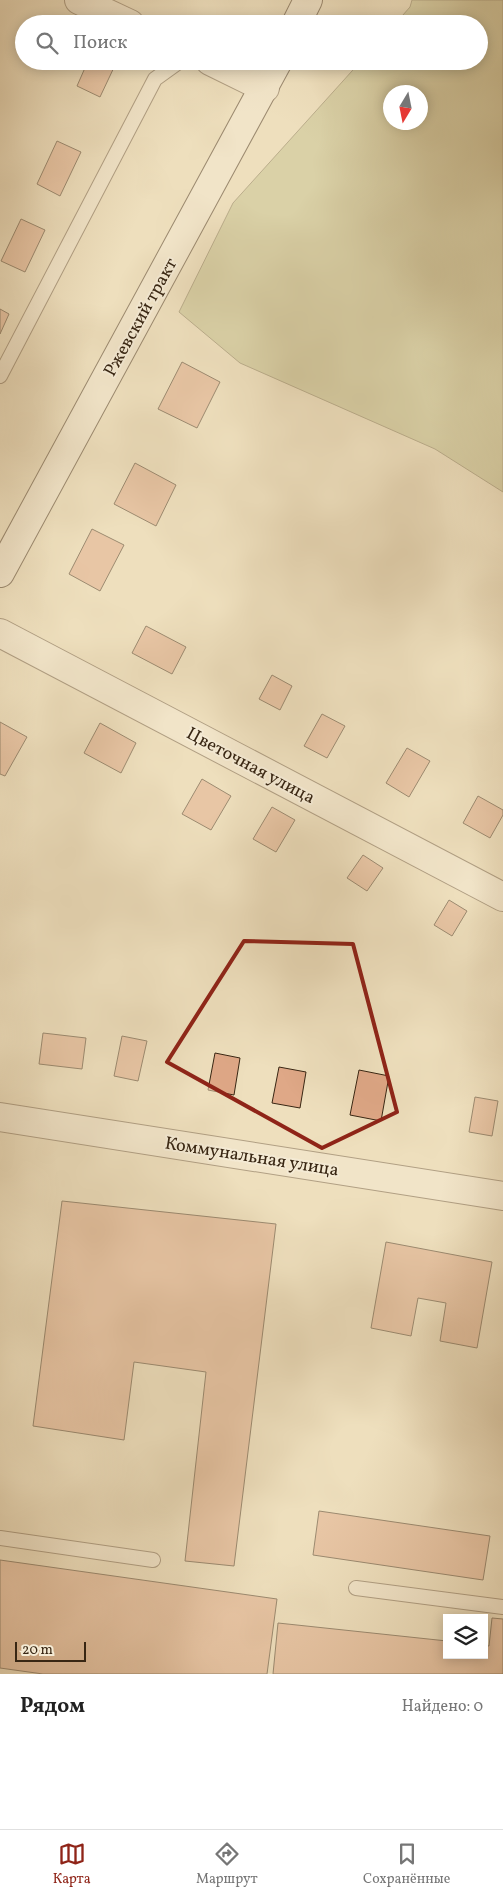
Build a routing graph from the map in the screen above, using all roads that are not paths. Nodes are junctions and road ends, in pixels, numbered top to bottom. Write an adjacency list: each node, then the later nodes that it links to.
1 (79, 0): 3 (street)
2 (308, 0): 4 (street)
3 (111, 15)
4 (300, 15)
5 (168, 70): 9 (lane)
6 (228, 70): 8 (street)
7 (274, 70): 8 (street, Ржевский тракт)
8 (265, 88): 10 (street, Ржевский тракт)
9 (0, 376)
10 (0, 573)
11 (0, 633): 12 (street, Цветочная улица)
12 (503, 897)
13 (0, 1117): 14 (street, Коммунальная улица)
14 (503, 1196)
15 (0, 1538): 16 (lane)
16 (153, 1560)
17 (356, 1588): 18 (lane)
18 (503, 1606)

